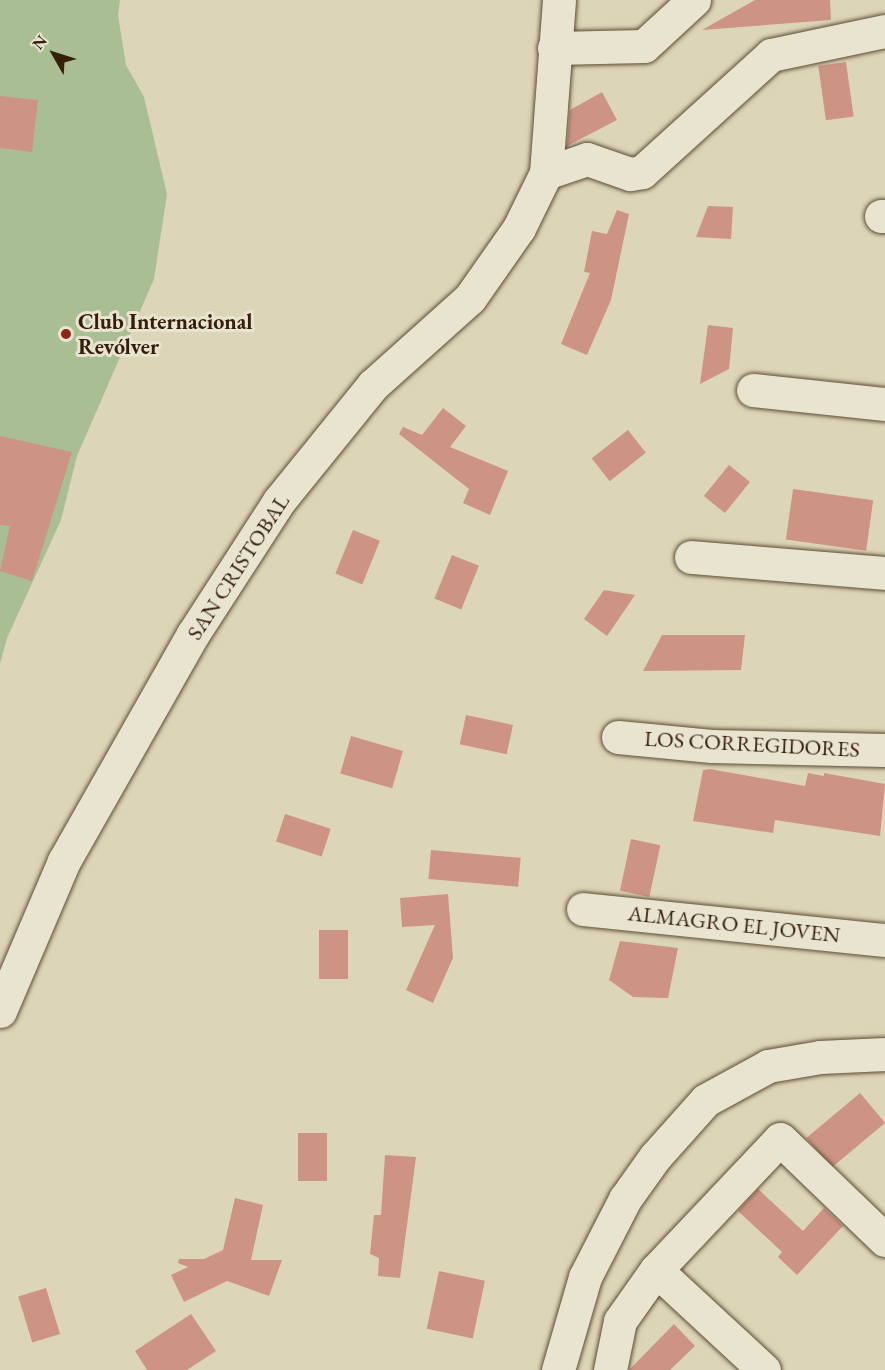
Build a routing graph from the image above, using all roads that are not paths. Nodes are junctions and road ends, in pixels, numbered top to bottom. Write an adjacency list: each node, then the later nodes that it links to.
1 (559, 0): 4 (street, SAN CRISTOBAL)
2 (690, 3): 4 (street)
3 (885, 31): 5 (street)
4 (554, 48): 5 (street, SAN CRISTOBAL)
5 (546, 174): 14 (street, SAN CRISTOBAL)
6 (753, 390): 7 (street)
7 (885, 404)
8 (692, 557): 9 (street)
9 (885, 573)
10 (618, 737): 11 (street, LOS CORREGIDORES)
11 (885, 750)
12 (583, 909): 13 (street, ALMAGRO EL JOVEN)
13 (885, 940)
14 (0, 1011)
15 (885, 1054): 18 (street)
16 (885, 1240): 17 (street)
17 (656, 1270): 19 (street); 20 (street)
18 (558, 1370)
19 (610, 1370)
20 (764, 1370)

